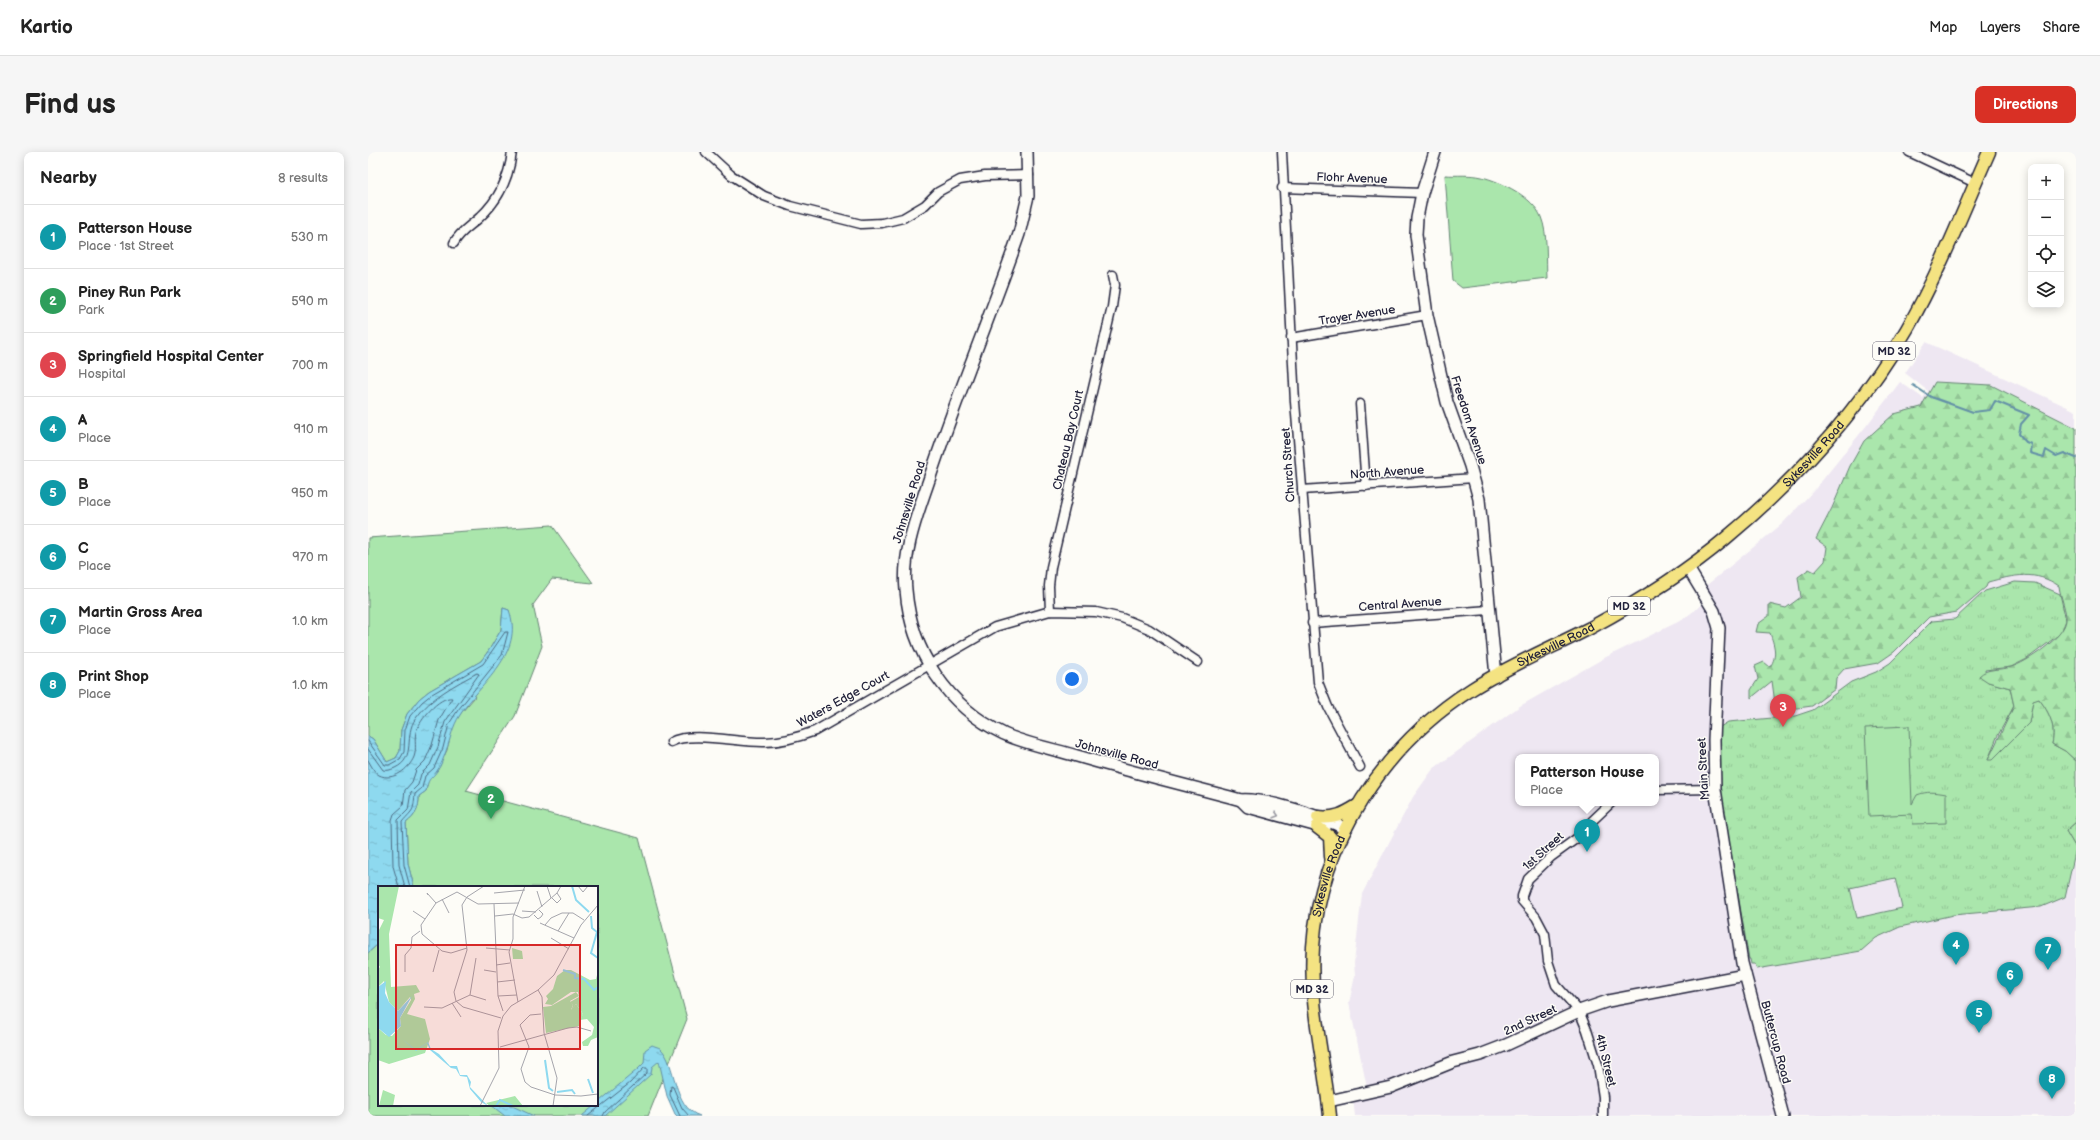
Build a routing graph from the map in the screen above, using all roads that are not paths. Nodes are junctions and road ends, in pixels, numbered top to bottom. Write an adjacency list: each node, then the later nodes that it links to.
1 (512, 152): 12 (street)
2 (706, 152): 8 (street)
3 (1027, 152): 8 (street, Johnsville Road)
4 (1282, 152): 10 (street, Church Street)
5 (1435, 152): 11 (street, Freedom Avenue)
6 (1909, 152): 9 (street)
7 (1989, 152): 9 (main road, Sykesville Road / MD 32)
8 (1029, 175): 25 (street, Johnsville Road)
9 (1975, 183): 20 (main road, Sykesville Road / MD 32)
10 (1282, 188): 11 (street, Flohr Avenue); 15 (street, Church Street)
11 (1422, 193): 14 (street, Freedom Avenue)
12 (454, 243)
13 (1113, 275): 22 (street, Chateau Bay Court)
14 (1427, 315): 15 (street, Trayer Avenue); 17 (street, Freedom Avenue)
15 (1291, 338): 19 (street, Church Street)
16 (1360, 404): 18 (street)
17 (1474, 478): 18 (street, North Avenue); 21 (street, Freedom Avenue)
18 (1366, 486): 19 (street, North Avenue)
19 (1302, 490): 23 (street, Church Street)
20 (1688, 568): 26 (main road, Sykesville Road / MD 32); 29 (street, Main Street)
21 (1489, 610): 23 (street, Central Avenue); 26 (street, Freedom Avenue)
22 (1050, 611): 24 (street, Waters Edge Court); 25 (street, Waters Edge Court)
23 (1312, 623): 28 (street, Church Street)
24 (1198, 662)
25 (928, 665): 27 (street, Waters Edge Court); 33 (street, Johnsville Road)
26 (1496, 676): 31 (main road, Sykesville Road / MD 32)
27 (671, 742)
28 (1360, 766)
29 (1715, 789): 30 (street); 36 (street, Main Street)
30 (1659, 790)
31 (1358, 805): 33 (main road); 34 (main road, Sykesville Road / MD 32)
32 (1608, 806): 37 (street, 1st Street)
33 (1318, 822): 34 (street, Johnsville Road); 35 (main road)
34 (1346, 829): 35 (main road, Sykesville Road / MD 32)
35 (1331, 863): 38 (main road, Sykesville Road / MD 32)
36 (1745, 975): 37 (street, 2nd Street); 41 (street, Buttercup Road)
37 (1579, 1011): 38 (street, 2nd Street); 40 (street, 4th Street)
38 (1329, 1101): 39 (main road, Sykesville Road / MD 32)
39 (1330, 1116)
40 (1603, 1116)
41 (1783, 1116)

